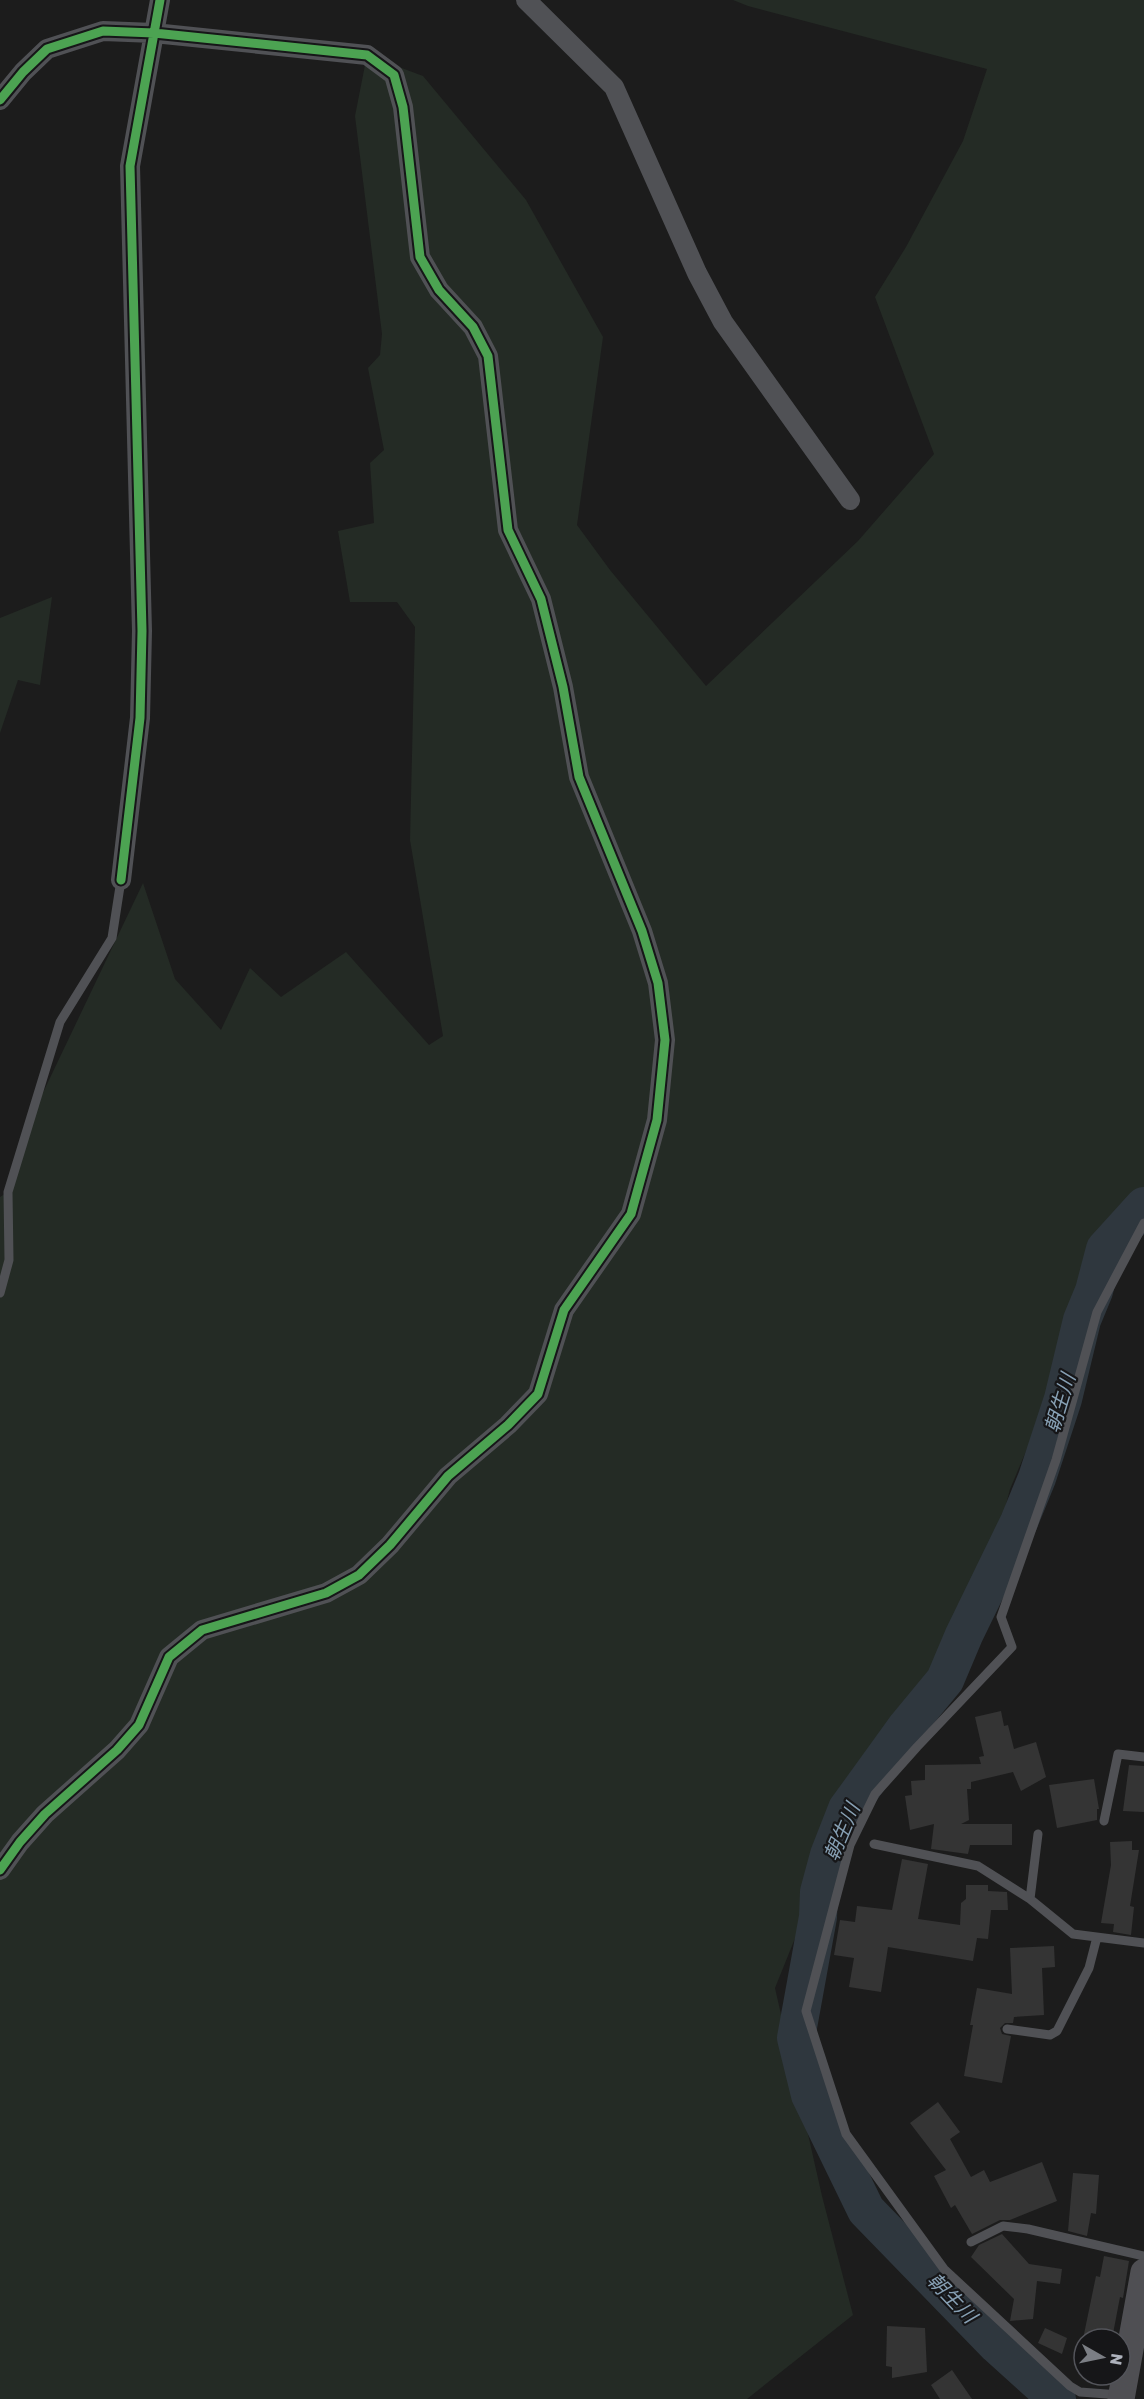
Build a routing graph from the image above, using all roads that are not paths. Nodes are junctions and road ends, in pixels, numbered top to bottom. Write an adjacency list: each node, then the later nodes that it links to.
1 (160, 0): 3 (street)
2 (526, 0): 5 (street)
3 (154, 33): 4 (street); 6 (street); 13 (street)
4 (0, 100)
5 (850, 500)
6 (121, 880): 8 (lane)
7 (1144, 1223): 21 (lane)
8 (0, 1293)
9 (1144, 1757): 10 (lane)
10 (1104, 1821)
11 (1038, 1834): 14 (lane)
12 (874, 1844): 14 (lane)
13 (0, 1870)
14 (1030, 1899): 15 (lane)
15 (1097, 1937): 16 (lane); 17 (lane)
16 (1144, 1944)
17 (1007, 2029)
18 (971, 2242): 19 (lane)
19 (1144, 2256)
20 (1143, 2280): 21 (street)
21 (1121, 2397)

